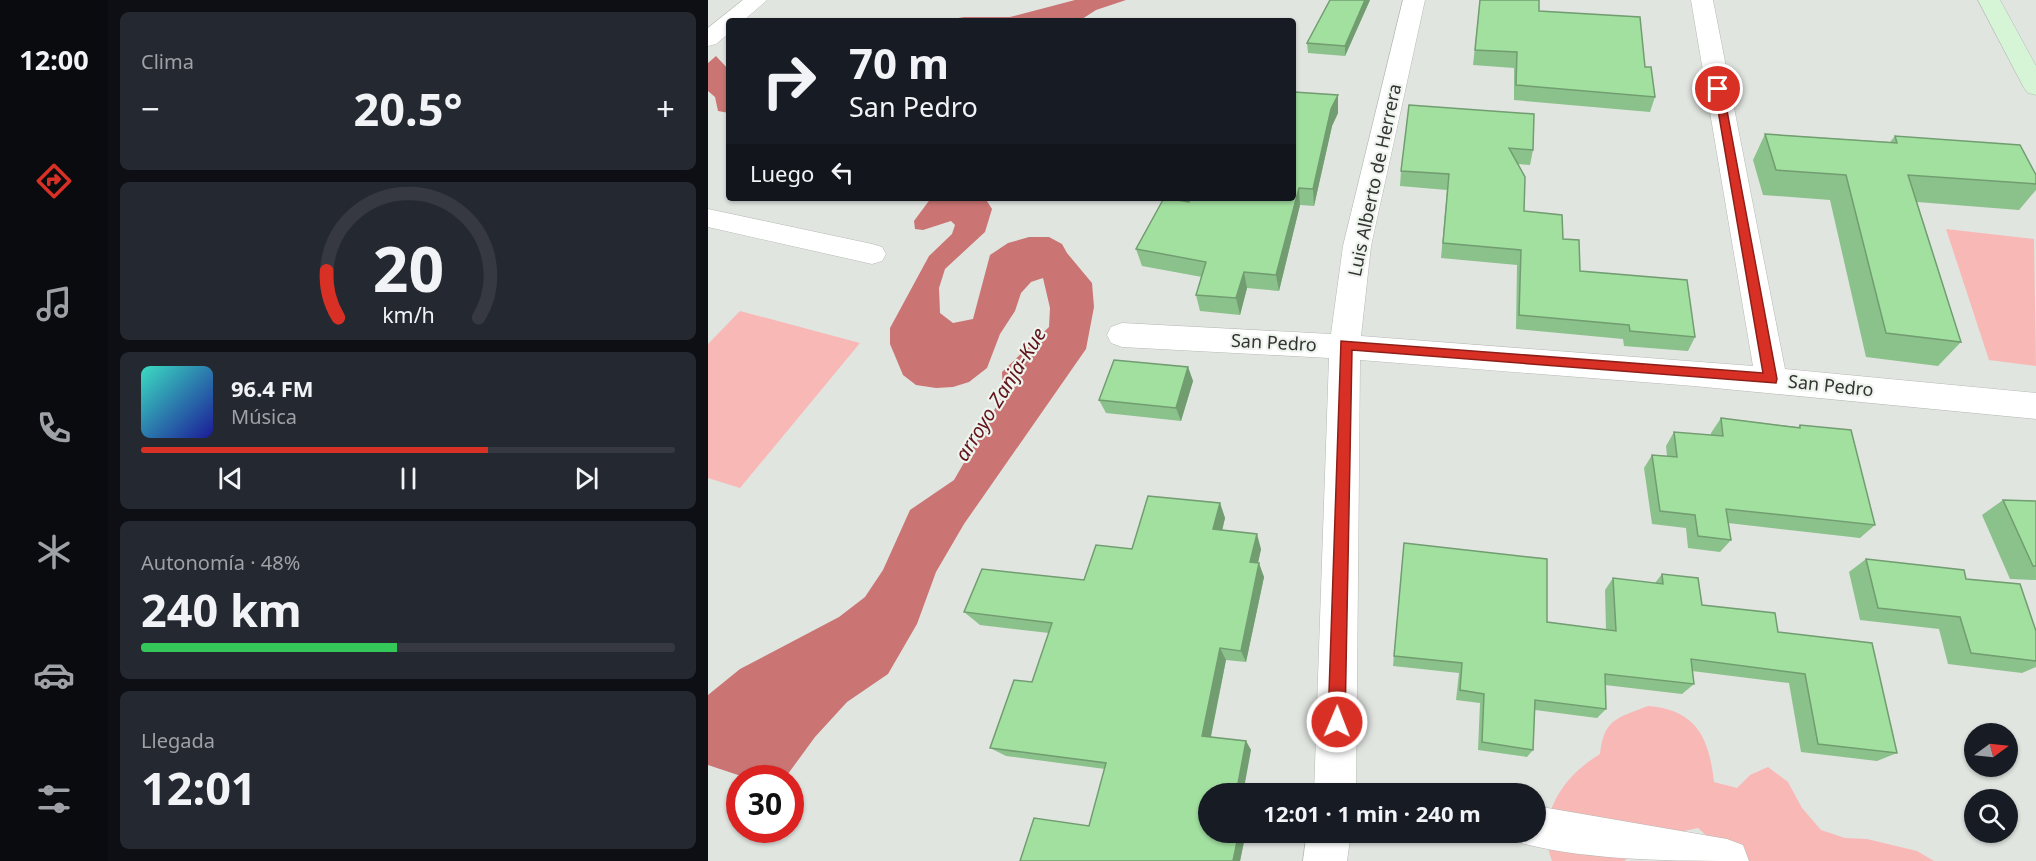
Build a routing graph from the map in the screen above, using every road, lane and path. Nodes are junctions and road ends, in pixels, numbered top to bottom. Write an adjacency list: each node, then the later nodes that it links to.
1 (756, 0): 5 (street)
2 (1414, 0): 12 (street, Luis Alberto de Herrera)
3 (1702, 0): 13 (street)
4 (1989, 0): 8 (street)
5 (735, 18)
6 (726, 25): 7 (street)
7 (708, 39)
8 (2036, 88)
9 (708, 218): 10 (street)
10 (872, 254)
11 (1122, 334): 12 (street, San Pedro)
12 (1345, 345): 13 (street, San Pedro); 15 (street, Luis Alberto de Herrera)
13 (1771, 379): 14 (street, San Pedro)
14 (2036, 406)
15 (1335, 783)
16 (1546, 830): 19 (street)
17 (1328, 843): 18 (street, Luis Alberto de Herrera)
18 (1325, 861)
19 (1727, 861)

